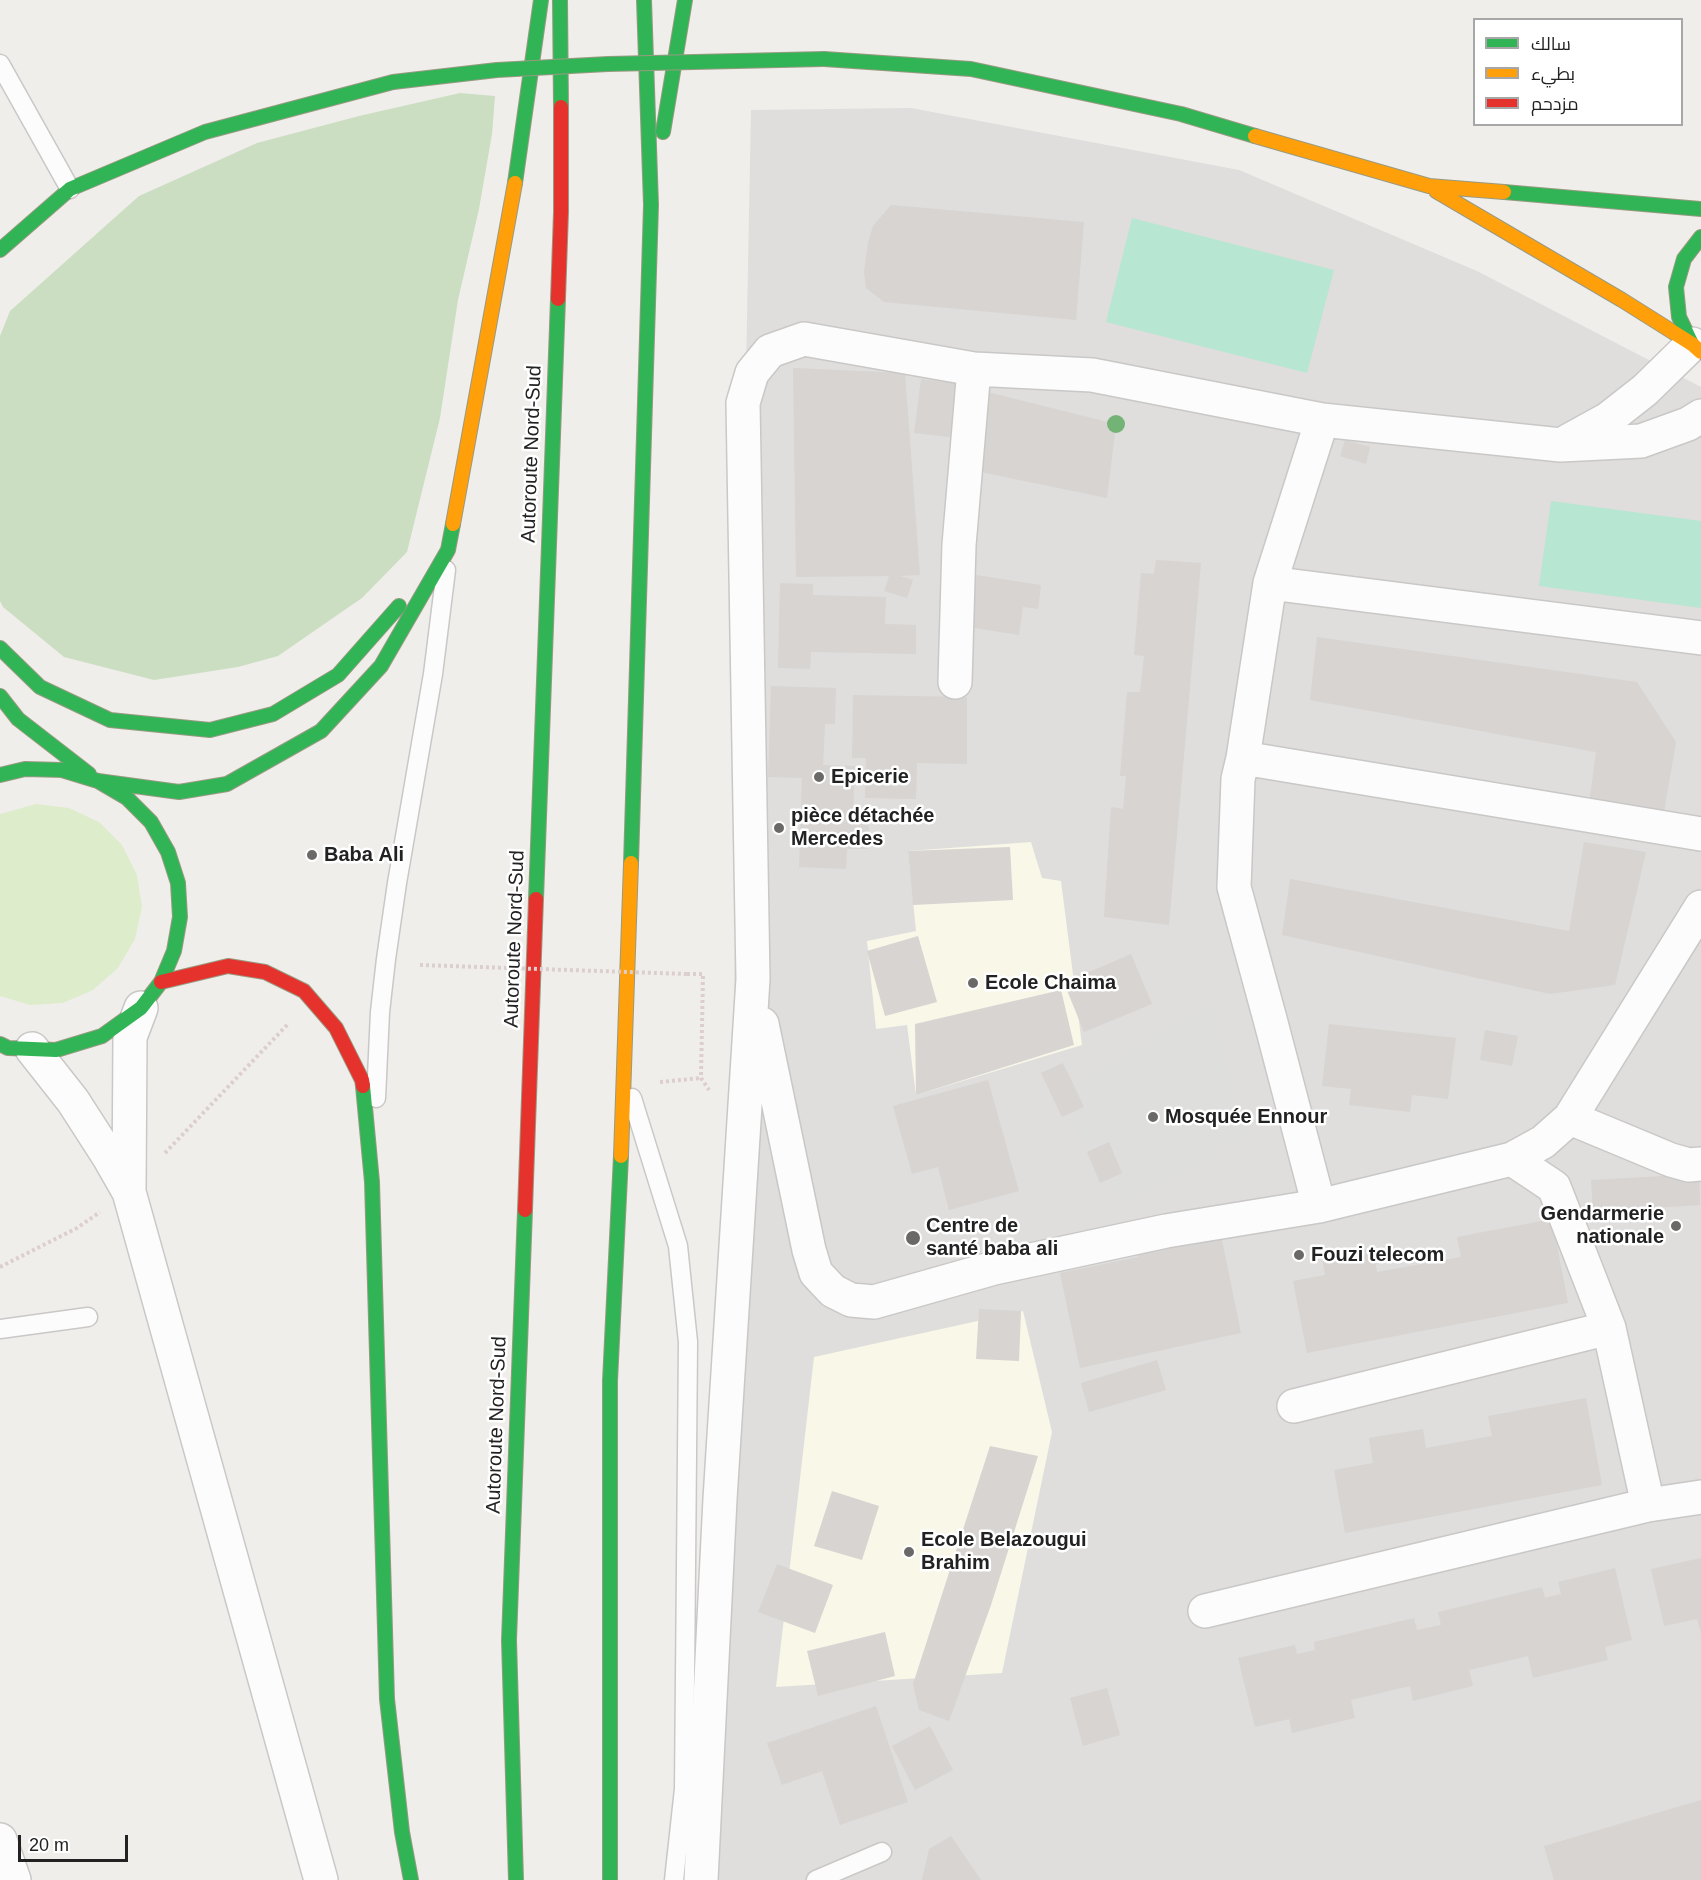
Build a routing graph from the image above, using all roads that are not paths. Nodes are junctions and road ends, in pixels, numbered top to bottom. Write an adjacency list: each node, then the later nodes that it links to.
1 (541, 0): 17 (main road)
2 (560, 0): 51 (main road, Autoroute Nord-Sud)
3 (644, 0): 8 (main road)
4 (685, 0): 8 (main road)
5 (0, 64): 7 (lane)
6 (1429, 186): 7 (main road, bridge); 9 (main road); 12 (main road)
7 (70, 189): 11 (main road)
8 (651, 205): 32 (main road)
9 (1701, 209)
10 (1701, 237): 12 (main road)
11 (0, 250)
12 (1697, 348): 16 (street)
13 (974, 369): 15 (street); 21 (street); 28 (street)
14 (1701, 416): 16 (street)
15 (1322, 420): 16 (street); 18 (street)
16 (1561, 445)
17 (448, 550): 20 (main road); 25 (main road); 36 (lane)
18 (1270, 583): 19 (street); 23 (street)
19 (1701, 638)
20 (0, 648)
21 (955, 681)
22 (0, 696): 25 (main road)
23 (1243, 758): 26 (street); 38 (street)
24 (0, 775): 25 (main road)
25 (98, 781): 29 (main road)
26 (1701, 834)
27 (1701, 908): 33 (street)
28 (753, 979): 38 (street); 54 (street)
29 (160, 982): 30 (main road); 36 (main road)
30 (141, 1008): 31 (main road); 37 (street)
31 (10, 1048): 37 (street)
32 (627, 1080): 52 (main road); 53 (lane)
33 (1570, 1118): 34 (street); 35 (street)
34 (1512, 1159): 38 (street); 40 (street)
35 (1701, 1164)
36 (372, 1182): 50 (main road)
37 (129, 1192): 49 (street)
38 (1318, 1206)
39 (88, 1317): 41 (lane)
40 (1609, 1328): 42 (street); 44 (street)
41 (0, 1329)
42 (1294, 1406)
43 (1701, 1497): 44 (street)
44 (1648, 1505): 45 (street)
45 (1204, 1611)
46 (0, 1840): 48 (street)
47 (882, 1852): 55 (lane)
48 (14, 1880)
49 (321, 1880)
50 (411, 1880)
51 (516, 1880)
52 (610, 1880)
53 (674, 1880)
54 (701, 1880)
55 (816, 1880)

